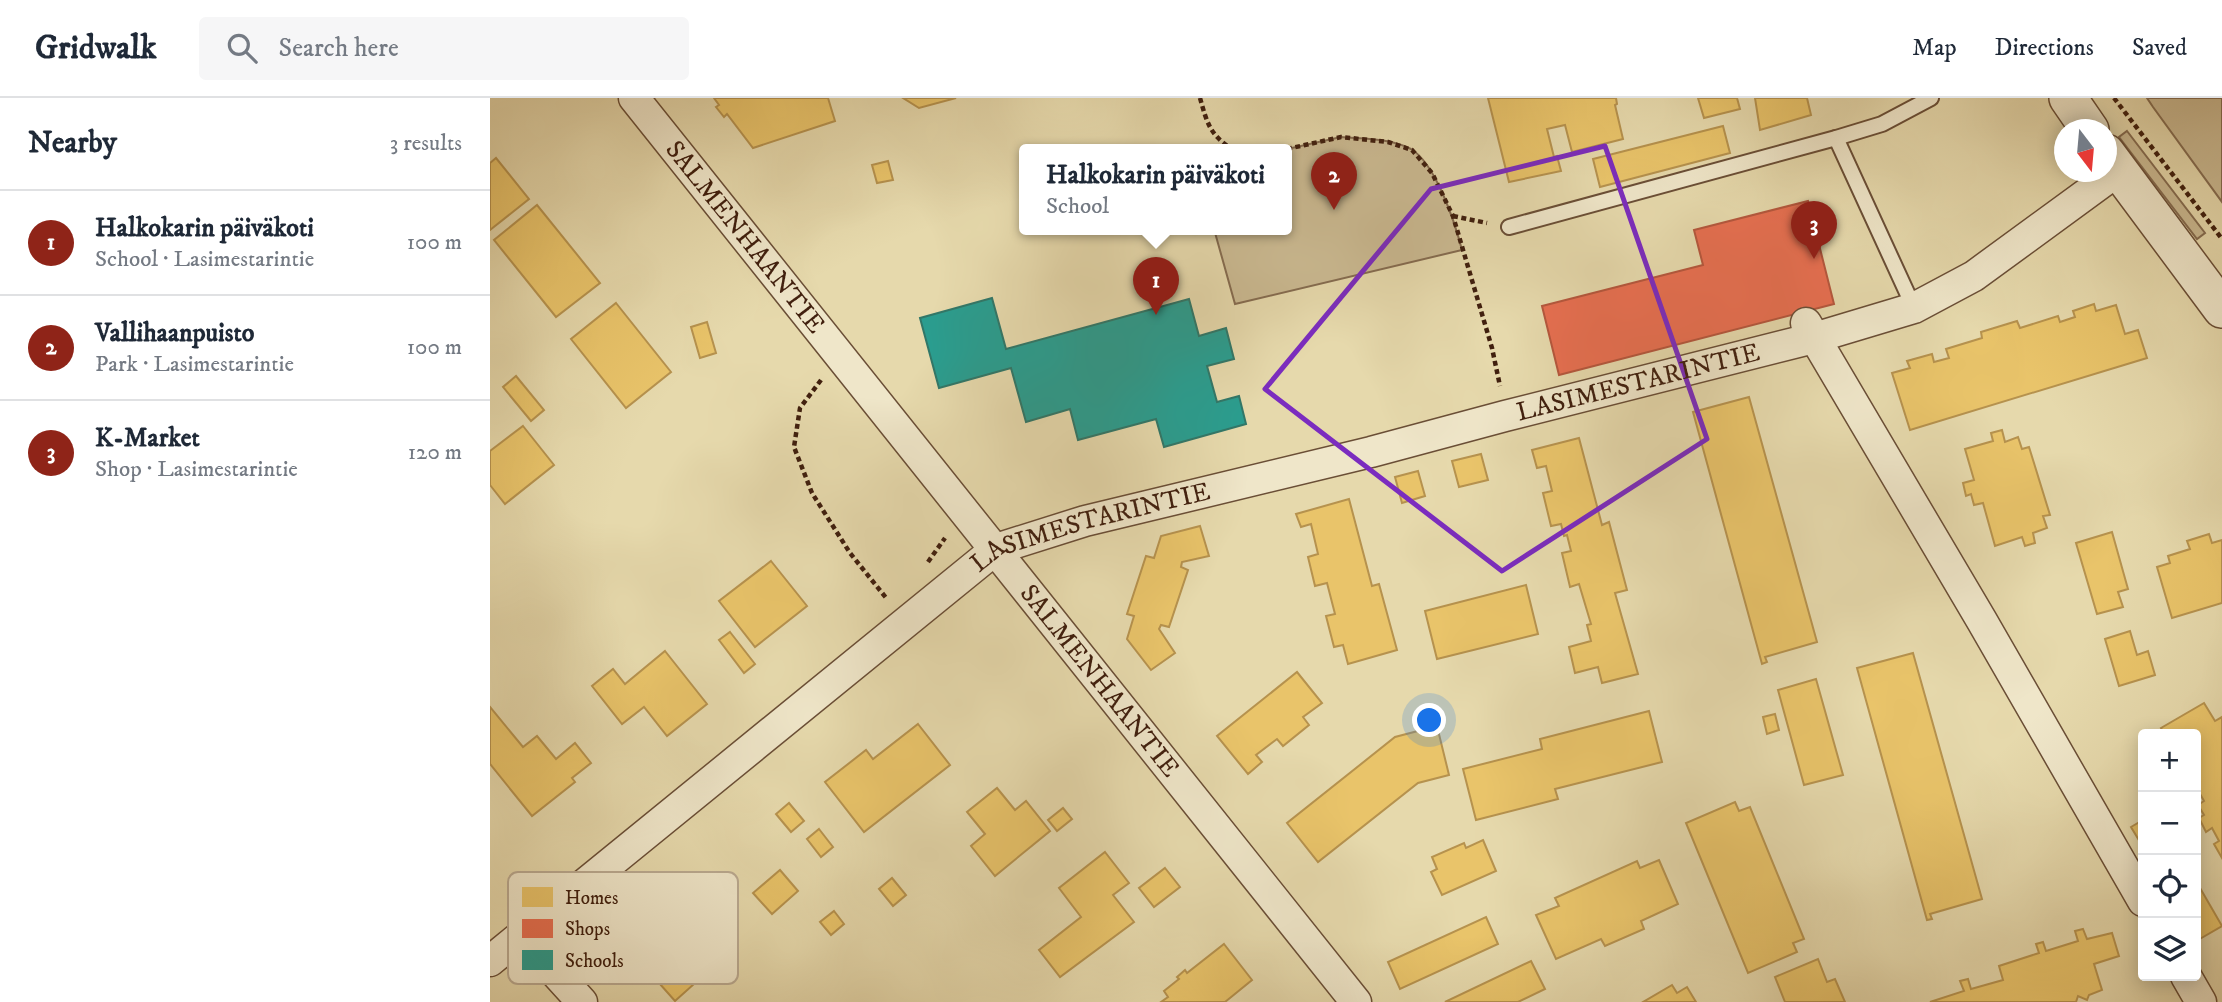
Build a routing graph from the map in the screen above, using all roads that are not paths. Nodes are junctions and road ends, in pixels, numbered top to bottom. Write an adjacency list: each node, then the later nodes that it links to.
1 (634, 98): 12 (street, SALMENHAANTIE)
2 (1931, 98): 5 (lane)
3 (2068, 98): 4 (street)
4 (2082, 119)
5 (1836, 138): 8 (lane); 9 (lane)
6 (2117, 166): 10 (street)
7 (2088, 182): 9 (street, LASIMESTARINTIE)
8 (1509, 227)
9 (1914, 308): 11 (street, LASIMESTARINTIE)
10 (2222, 309)
11 (1810, 331): 12 (street, LASIMESTARINTIE); 14 (street)
12 (996, 549): 13 (street, LASIMESTARINTIE); 20 (street, SALMENHAANTIE)
13 (600, 872)
14 (2138, 892)
15 (508, 947): 16 (street, LASIMESTARINTIE)
16 (490, 961)
17 (2189, 981): 21 (street)
18 (566, 984): 19 (street)
19 (582, 1002)
20 (1356, 1002)
21 (2201, 1002)

